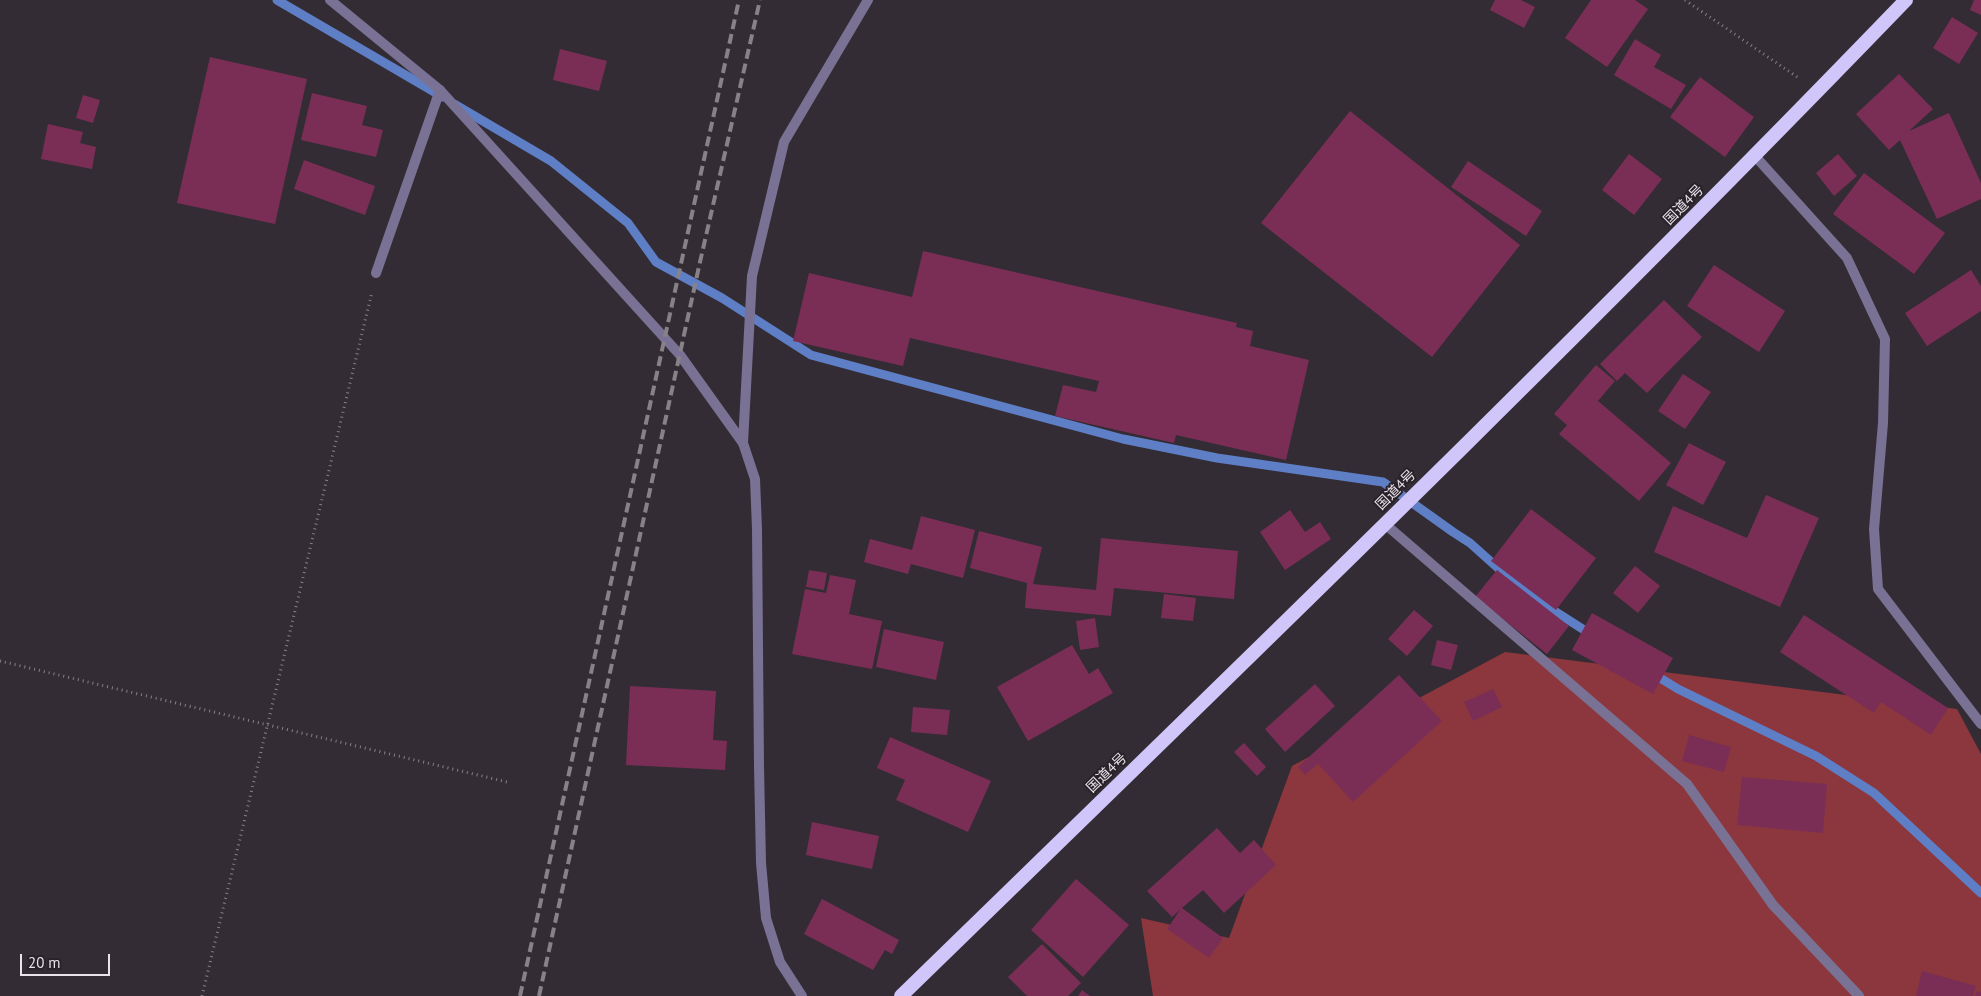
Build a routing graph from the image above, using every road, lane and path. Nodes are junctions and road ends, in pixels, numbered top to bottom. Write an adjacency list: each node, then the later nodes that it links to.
1 (330, 0): 5 (street)
2 (868, 0): 9 (street)
3 (1685, 0): 6 (path)
4 (1906, 0): 6 (highway, 国道4号)
5 (440, 90): 8 (street); 9 (street)
6 (1818, 92): 7 (highway, 国道4号)
7 (1756, 156): 10 (highway, 国道4号); 13 (street)
8 (376, 273): 12 (path)
9 (744, 443): 16 (street)
10 (1385, 524): 17 (highway, 国道4号); 18 (street)
11 (0, 661): 12 (path)
12 (268, 724): 14 (path); 15 (path)
13 (1981, 724)
14 (507, 782)
15 (202, 996)
16 (802, 996)
17 (901, 996)
18 (1859, 996)

